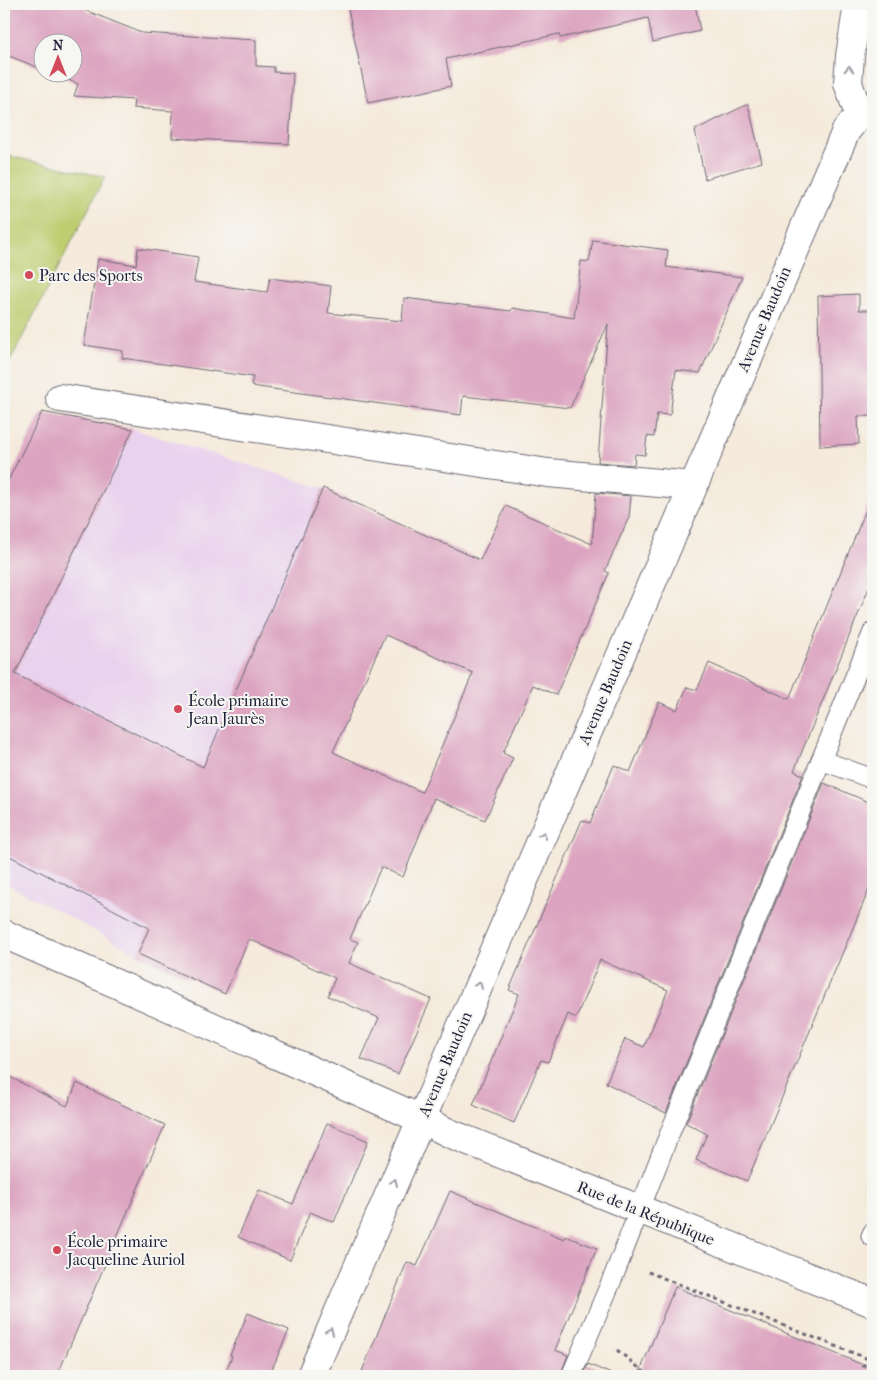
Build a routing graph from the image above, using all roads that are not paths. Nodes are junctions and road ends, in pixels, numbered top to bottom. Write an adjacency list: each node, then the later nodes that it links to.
1 (858, 4): 2 (street, Avenue Baudoin, one-way to 1)
2 (866, 118): 4 (street, Avenue Baudoin)
3 (60, 398): 4 (street)
4 (693, 486): 9 (street, Avenue Baudoin, one-way to 4)
5 (873, 632): 6 (lane)
6 (822, 760): 7 (lane); 10 (lane)
7 (873, 779)
8 (4, 934): 9 (street, Rue de la République)
9 (421, 1119): 10 (street, Rue de la République); 12 (street, Avenue Baudoin, one-way to 9)
10 (640, 1211): 11 (street, Rue de la République); 13 (lane)
11 (873, 1303)
12 (310, 1376)
13 (571, 1376)

